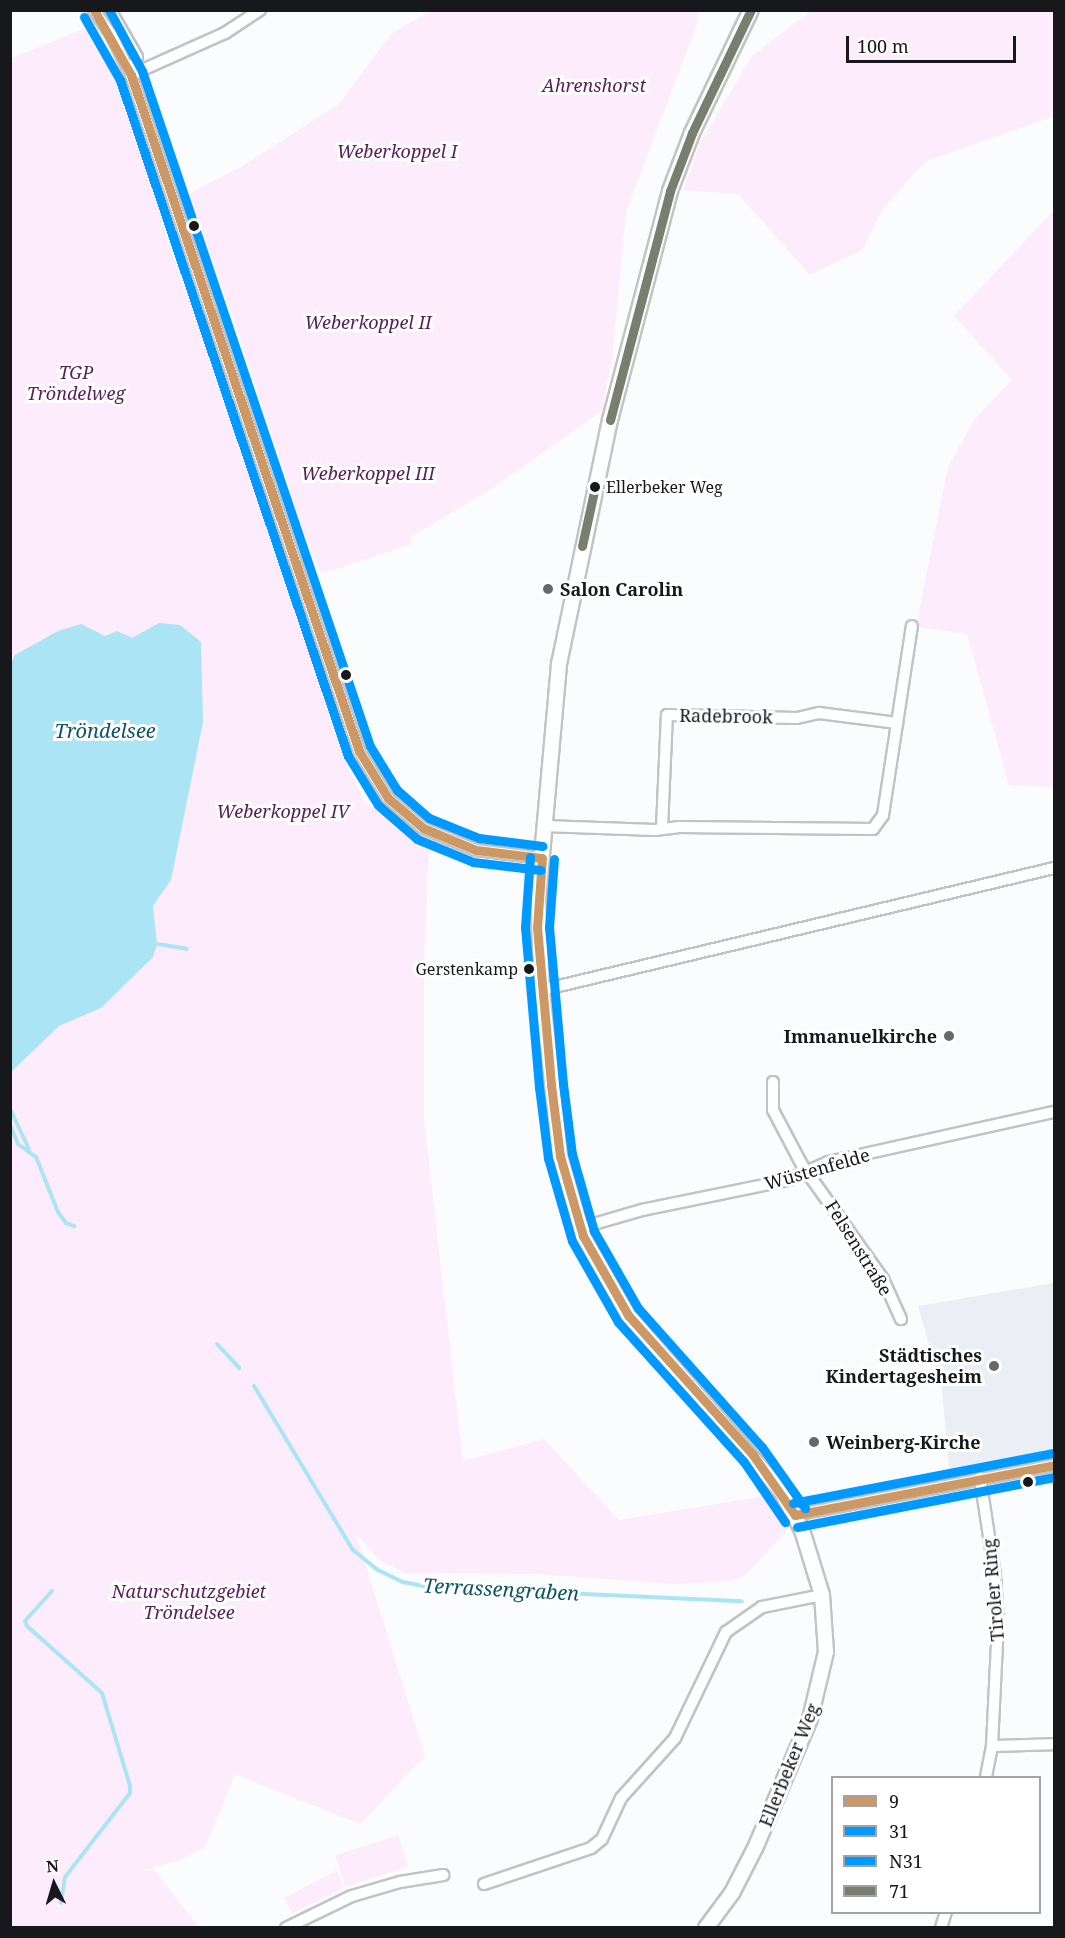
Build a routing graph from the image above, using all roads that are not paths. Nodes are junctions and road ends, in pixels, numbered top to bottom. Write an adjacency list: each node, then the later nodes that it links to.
1 (94, 10): 5 (street)
2 (110, 10): 5 (street)
3 (260, 10): 5 (street)
4 (751, 10): 8 (street, Ellerbeker Weg)
5 (131, 75): 10 (street)
6 (912, 626): 7 (street)
7 (897, 723): 9 (street); 9 (street, Radebrook)
8 (544, 826): 9 (street); 10 (street, Ellerbeker Weg)
9 (662, 828)
10 (542, 858): 12 (street, Ellerbeker Weg)
11 (1054, 868): 12 (street)
12 (542, 990): 16 (street, Ellerbeker Weg)
13 (773, 1082): 15 (street, Felsenstraße)
14 (1054, 1112): 15 (street, Wüstenfelde)
15 (809, 1172): 16 (street, Wüstenfelde); 17 (street, Felsenstraße)
16 (580, 1228): 20 (street, Ellerbeker Weg)
17 (901, 1320)
18 (1054, 1465): 19 (street)
19 (980, 1478): 20 (street); 23 (street, Tiroler Ring)
20 (795, 1515): 21 (street, Ellerbeker Weg)
21 (822, 1594): 26 (street); 28 (street, Ellerbeker Weg)
22 (1054, 1744): 23 (street)
23 (992, 1746): 24 (street, Tiroler Ring)
24 (986, 1776)
25 (443, 1875): 27 (street)
26 (484, 1884)
27 (286, 1928)
28 (706, 1928)

